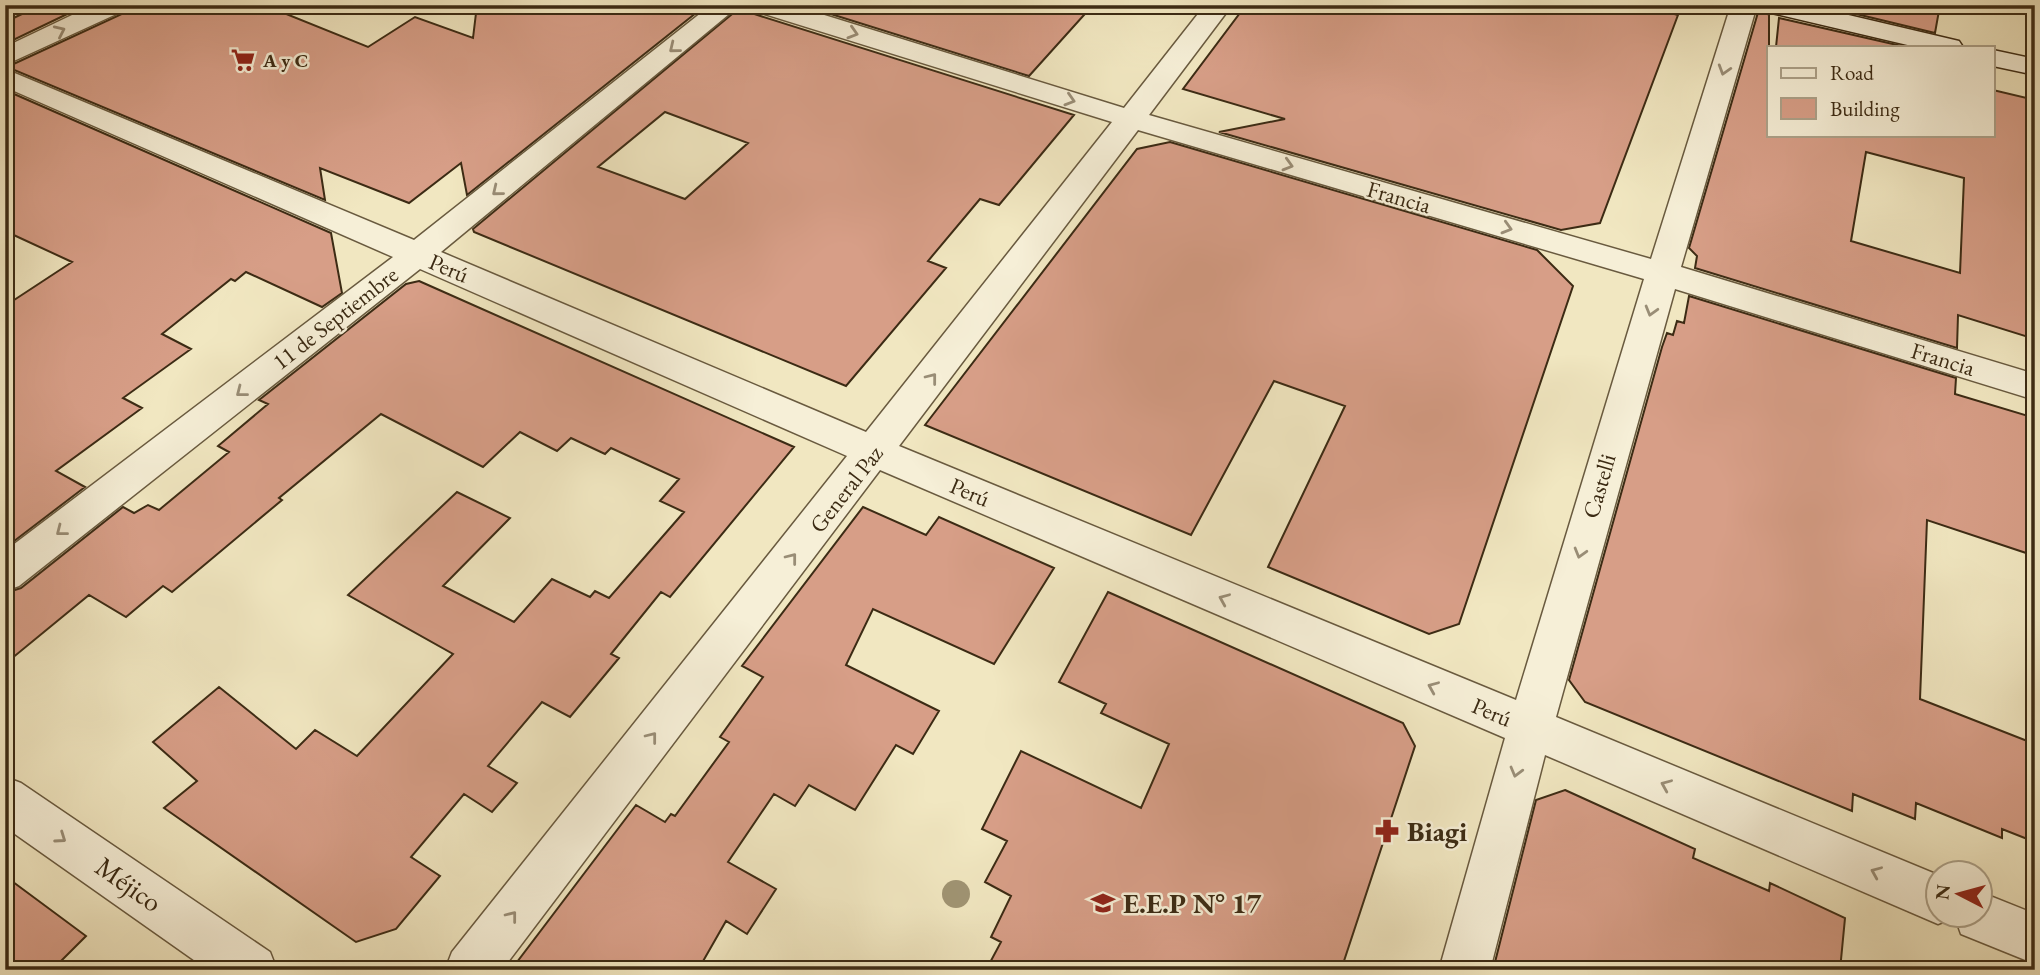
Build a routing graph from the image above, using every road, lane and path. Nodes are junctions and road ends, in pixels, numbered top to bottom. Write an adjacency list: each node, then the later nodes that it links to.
1 (114, 5): 8 (street, one-way to 1)
2 (727, 5): 13 (street, 11 de Septiembre, one-way to 13)
3 (765, 5): 12 (street, Francia, one-way to 12)
4 (1219, 5): 12 (street, General Paz)
5 (1744, 5): 14 (street, Castelli, one-way to 14)
6 (1772, 5): 7 (street)
7 (1945, 46)
8 (5, 57)
9 (1994, 58): 10 (street)
10 (2035, 68)
11 (5, 77): 13 (street, Perú)
12 (1131, 119): 14 (street, Francia, one-way to 14); 16 (street, General Paz, one-way to 12)
13 (418, 254): 16 (street, Perú); 17 (street, 11 de Septiembre, one-way to 17)
14 (1662, 273): 15 (street, Francia); 18 (street, Castelli, one-way to 18)
15 (2035, 387)
16 (875, 452): 18 (street, Perú, one-way to 16); 24 (street, General Paz, one-way to 16)
17 (5, 574)
18 (1528, 728): 20 (street, Perú, one-way to 18); 25 (street, Castelli, one-way to 25)
19 (5, 799): 23 (street, Méjico, one-way to 23)
20 (1924, 893)
21 (1994, 921): 22 (street)
22 (2035, 939)
23 (252, 970)
24 (470, 970)
25 (1464, 970)

